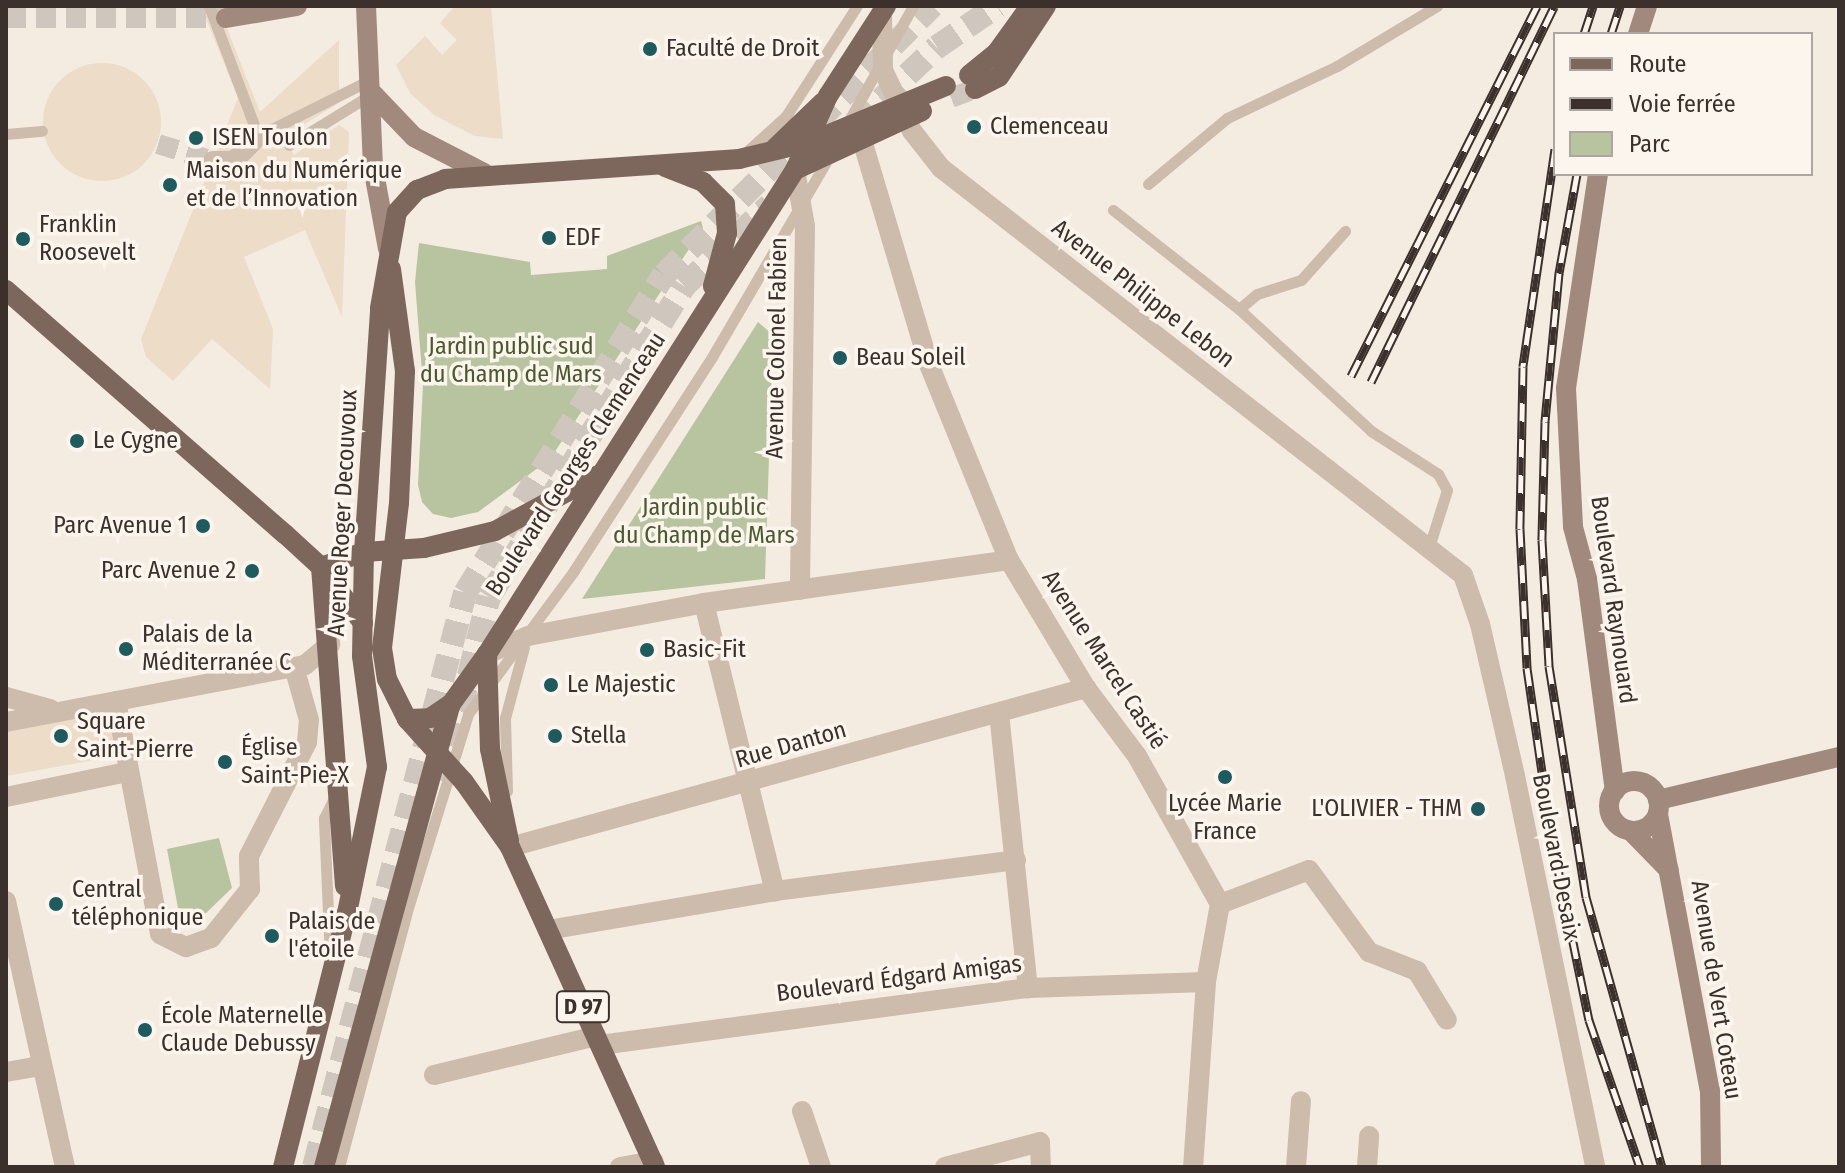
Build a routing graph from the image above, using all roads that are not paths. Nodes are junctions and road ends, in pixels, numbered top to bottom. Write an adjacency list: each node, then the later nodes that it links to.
1 (245, 6): 10 (lane)
2 (297, 6): 10 (street)
3 (366, 6): 15 (street)
4 (913, 6): 14 (lane)
5 (1030, 6): 6 (main road)
6 (1046, 6)
7 (1437, 6): 33 (lane)
8 (1647, 6): 13 (street)
9 (855, 7): 12 (lane); 27 (lane)
10 (270, 11): 11 (street)
11 (218, 12): 22 (lane)
12 (881, 14): 14 (street, Avenue Philippe Lebon); 17 (main road)
13 (1639, 32)
14 (880, 59): 18 (street, Avenue Philippe Lebon); 21 (lane)
15 (372, 87): 22 (lane); 24 (lane); 31 (street); 37 (street)
16 (948, 92): 18 (main road)
17 (828, 96): 23 (main road, Boulevard Georges Clemenceau); 25 (main road)
18 (904, 113): 21 (main road); 43 (street, Avenue Philippe Lebon)
19 (42, 131): 20 (lane)
20 (6, 134)
21 (854, 134): 23 (main road, Avenue Roger Decouvoux); 26 (main road); 47 (street, Avenue Marcel Castié)
22 (258, 136): 28 (street)
23 (810, 142): 25 (main road, Avenue Roger Decouvoux); 30 (main road, Boulevard Georges Clemenceau)
24 (289, 145)
25 (774, 150): 27 (main road, Avenue Roger Decouvoux)
26 (830, 154): 30 (main road); 34 (lane)
27 (739, 159): 29 (main road, Avenue Roger Decouvoux)
28 (213, 161)
29 (657, 165): 31 (main road, Avenue Roger Decouvoux); 39 (main road)
30 (795, 170): 34 (street, Avenue Colonel Fabien); 39 (main road, Boulevard Georges Clemenceau)
31 (484, 173): 37 (main road, Avenue Roger Decouvoux)
32 (1598, 176): 68 (street, Boulevard Raynouard)
33 (1148, 184)
34 (801, 207): 50 (street, Avenue Colonel Fabien); 54 (lane)
35 (1113, 210): 40 (lane)
36 (1345, 231): 40 (lane)
37 (388, 249): 42 (main road); 46 (main road, Avenue Roger Decouvoux)
38 (6, 290): 49 (main road)
39 (706, 309): 41 (main road, Boulevard Georges Clemenceau)
40 (1239, 309): 43 (lane)
41 (601, 474): 44 (main road); 57 (main road, Boulevard Georges Clemenceau)
42 (399, 503): 44 (main road); 45 (main road)
43 (1430, 544): 48 (street, Avenue Philippe Lebon)
44 (424, 548): 45 (main road)
45 (391, 551): 46 (main road); 56 (main road)
46 (364, 552): 49 (main road); 51 (main road); 53 (main road, Avenue Roger Decouvoux)
47 (1009, 560): 50 (street); 60 (street, Avenue Marcel Castié)
48 (1451, 564): 111 (street, Boulevard Desaix)
49 (321, 567): 51 (main road); 55 (main road)
50 (800, 590): 52 (street)
51 (346, 601): 53 (main road); 55 (main road)
52 (704, 603): 54 (street); 74 (street)
53 (362, 622): 56 (main road); 86 (main road, Avenue Roger Decouvoux)
54 (528, 636): 57 (street); 59 (lane); 80 (lane)
55 (330, 644): 58 (street); 75 (main road)
56 (382, 648): 66 (main road)
57 (487, 654): 59 (main road, D 97); 63 (main road, Boulevard Georges Clemenceau)
58 (294, 667): 62 (street); 72 (street)
59 (488, 686): 71 (lane); 80 (main road, D 97)
60 (1086, 688): 65 (street, Rue Danton); 85 (street, Avenue Marcel Castié)
61 (6, 697): 64 (street)
62 (116, 701): 64 (street); 72 (street)
63 (451, 704): 66 (main road); 69 (main road, Boulevard Georges Clemenceau)
64 (62, 711): 67 (street)
65 (999, 713): 74 (street, Rue Danton); 81 (street)
66 (407, 719): 69 (main road)
67 (6, 722)
68 (1607, 749): 73 (street); 76 (street)
69 (435, 751): 71 (main road, D 97); 102 (main road, Boulevard Georges Clemenceau)
70 (1839, 757): 78 (street)
71 (450, 767): 80 (main road, D 97); 103 (lane)
72 (127, 772): 77 (street)
73 (1637, 781): 76 (street); 78 (street)
74 (748, 784): 80 (street, Rue Danton); 83 (street)
75 (339, 786): 86 (main road); 88 (lane)
76 (1615, 791): 79 (street)
77 (6, 797)
78 (1658, 807): 79 (street); 82 (street, Avenue de Vert Coteau)
79 (1631, 831): 82 (street, Avenue de Vert Coteau)
80 (510, 847): 87 (main road, D 97)
81 (1016, 860): 83 (street); 90 (street)
82 (1669, 870): 112 (street, Avenue de Vert Coteau)
83 (775, 891): 87 (street)
84 (6, 901): 93 (street)
85 (1220, 904): 89 (street); 91 (street)
86 (347, 913): 88 (main road, Avenue Roger Decouvoux)
87 (548, 930): 92 (main road, D 97)
88 (331, 981): 101 (main road, Avenue Roger Decouvoux)
89 (1206, 982): 90 (street, Boulevard Édgard Amigas); 108 (street)
90 (1028, 988): 92 (street, Boulevard Édgard Amigas)
91 (1447, 1020)
92 (598, 1040): 95 (street, Boulevard Édgard Amigas); 99 (main road, D 97)
93 (39, 1066): 94 (street); 100 (street)
94 (6, 1072)
95 (434, 1075)
96 (1301, 1101): 109 (street)
97 (802, 1111): 105 (street)
98 (1369, 1136): 110 (street)
99 (654, 1164): 104 (street)
100 (65, 1167)
101 (283, 1167)
102 (324, 1167)
103 (339, 1167)
104 (620, 1167)
105 (821, 1167)
106 (945, 1167): 107 (street)
107 (1041, 1167)
108 (1193, 1167)
109 (1296, 1167)
110 (1367, 1167)
111 (1595, 1167)
112 (1711, 1167)

